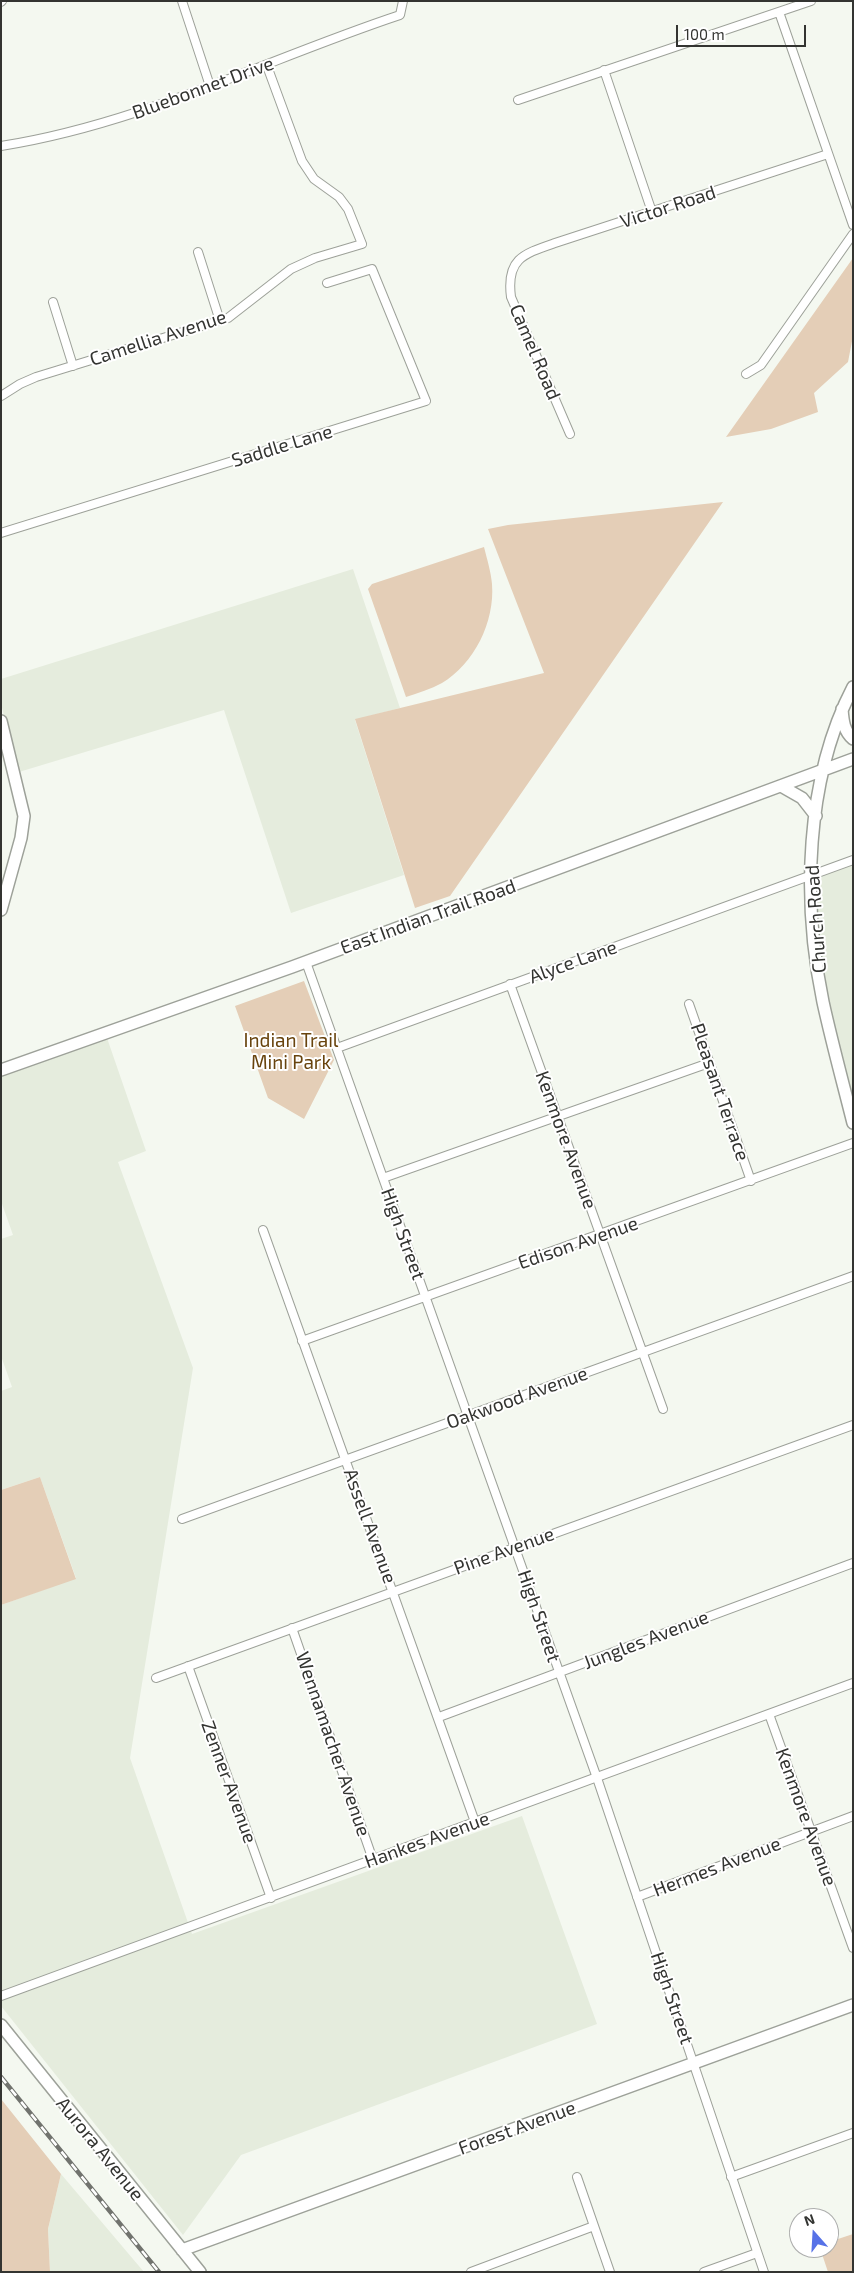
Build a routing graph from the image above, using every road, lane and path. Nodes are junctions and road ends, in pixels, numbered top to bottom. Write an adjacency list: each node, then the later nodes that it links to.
1 (182, 1): 7 (street)
2 (403, 1): 5 (street, Bluebonnet Drive)
3 (811, 1): 4 (street)
4 (779, 12): 6 (street); 10 (street)
5 (267, 66): 7 (street, Bluebonnet Drive); 18 (street, Camellia Avenue)
6 (604, 70): 8 (street); 11 (street)
7 (210, 86): 9 (street, Bluebonnet Drive)
8 (518, 100)
9 (1, 146)
10 (828, 154): 11 (street, Victor Road); 12 (street)
11 (652, 212): 15 (street, Victor Road)
12 (853, 225)
13 (853, 234): 20 (street)
14 (198, 252): 18 (street)
15 (513, 268): 22 (street, Camel Road)
16 (326, 283): 23 (street, Saddle Lane)
17 (54, 302): 19 (street)
18 (220, 321): 19 (street, Camellia Avenue)
19 (73, 366): 21 (street, Camellia Avenue)
20 (746, 374)
21 (1, 396)
22 (570, 434)
23 (1, 533)
24 (853, 687): 25 (street, Church Road)
25 (842, 709): 27 (street); 29 (street, Church Road)
26 (1, 721): 34 (street)
27 (853, 739)
28 (853, 759): 29 (street, East Indian Trail Road)
29 (823, 771): 30 (street, East Indian Trail Road); 31 (street, Church Road)
30 (781, 786): 31 (street); 35 (street, East Indian Trail Road)
31 (816, 816): 33 (street, Church Road)
32 (853, 860): 33 (street, Alyce Lane)
33 (810, 876): 36 (street, Alyce Lane); 42 (street, Church Road)
34 (1, 910)
35 (306, 962): 38 (street, High Street); 40 (street, East Indian Trail Road)
36 (510, 984): 38 (street, Alyce Lane); 41 (street, Kenmore Avenue)
37 (689, 1004): 39 (street, Pleasant Terrace)
38 (336, 1048): 44 (street, High Street)
39 (709, 1063): 41 (street); 45 (street, Pleasant Terrace)
40 (1, 1070)
41 (557, 1116): 44 (street); 47 (street, Kenmore Avenue)
42 (853, 1123)
43 (853, 1143): 45 (street, Edison Avenue)
44 (382, 1178): 49 (street, High Street)
45 (750, 1181): 47 (street, Edison Avenue)
46 (263, 1230): 50 (street, Assell Avenue)
47 (601, 1235): 49 (street, Edison Avenue); 51 (street, Kenmore Avenue)
48 (853, 1276): 51 (street, Oakwood Avenue)
49 (425, 1297): 50 (street, Edison Avenue); 53 (street, High Street)
50 (302, 1341): 55 (street, Assell Avenue)
51 (643, 1352): 52 (street, Kenmore Avenue); 53 (street, Oakwood Avenue)
52 (663, 1409)
53 (468, 1415): 55 (street, Oakwood Avenue); 57 (street, High Street)
54 (853, 1425): 57 (street, Pine Avenue)
55 (346, 1460): 56 (street, Oakwood Avenue); 59 (street, Assell Avenue)
56 (182, 1519)
57 (516, 1547): 59 (street, Pine Avenue); 62 (street, High Street)
58 (853, 1563): 62 (street, Jungles Avenue)
59 (393, 1591): 60 (street, Pine Avenue); 66 (street, Assell Avenue)
60 (292, 1628): 61 (street, Pine Avenue); 71 (street, Wennamacher Avenue)
61 (188, 1666): 63 (street, Pine Avenue); 73 (street, Zenner Avenue)
62 (559, 1673): 66 (street, Jungles Avenue); 67 (street, High Street)
63 (156, 1678)
64 (853, 1683): 65 (street, Hankes Avenue)
65 (769, 1714): 67 (street, Hankes Avenue); 70 (street, Kenmore Avenue)
66 (439, 1717): 69 (street, Assell Avenue)
67 (596, 1778): 69 (street, Hankes Avenue); 72 (street, High Street)
68 (853, 1816): 70 (street, Hermes Avenue)
69 (476, 1822): 71 (street, Hankes Avenue)
70 (811, 1832): 72 (street, Hermes Avenue); 74 (street, Kenmore Avenue)
71 (374, 1860): 73 (street, Hankes Avenue)
72 (637, 1897): 78 (street, High Street)
73 (270, 1898): 75 (street, Hankes Avenue)
74 (853, 1948)
75 (1, 1996)
76 (853, 2005): 78 (street, Forest Avenue)
77 (1, 2025): 83 (street, Aurora Avenue)
78 (693, 2064): 80 (street, High Street); 83 (street, Forest Avenue)
79 (853, 2133): 80 (street)
80 (730, 2176): 84 (street, High Street)
81 (577, 2177): 82 (street)
82 (594, 2226): 86 (street); 87 (street)
83 (182, 2250): 85 (street, Aurora Avenue)
84 (757, 2253): 88 (street); 89 (street, High Street)
85 (200, 2272)
86 (471, 2272)
87 (610, 2272)
88 (704, 2272)
89 (764, 2272)

